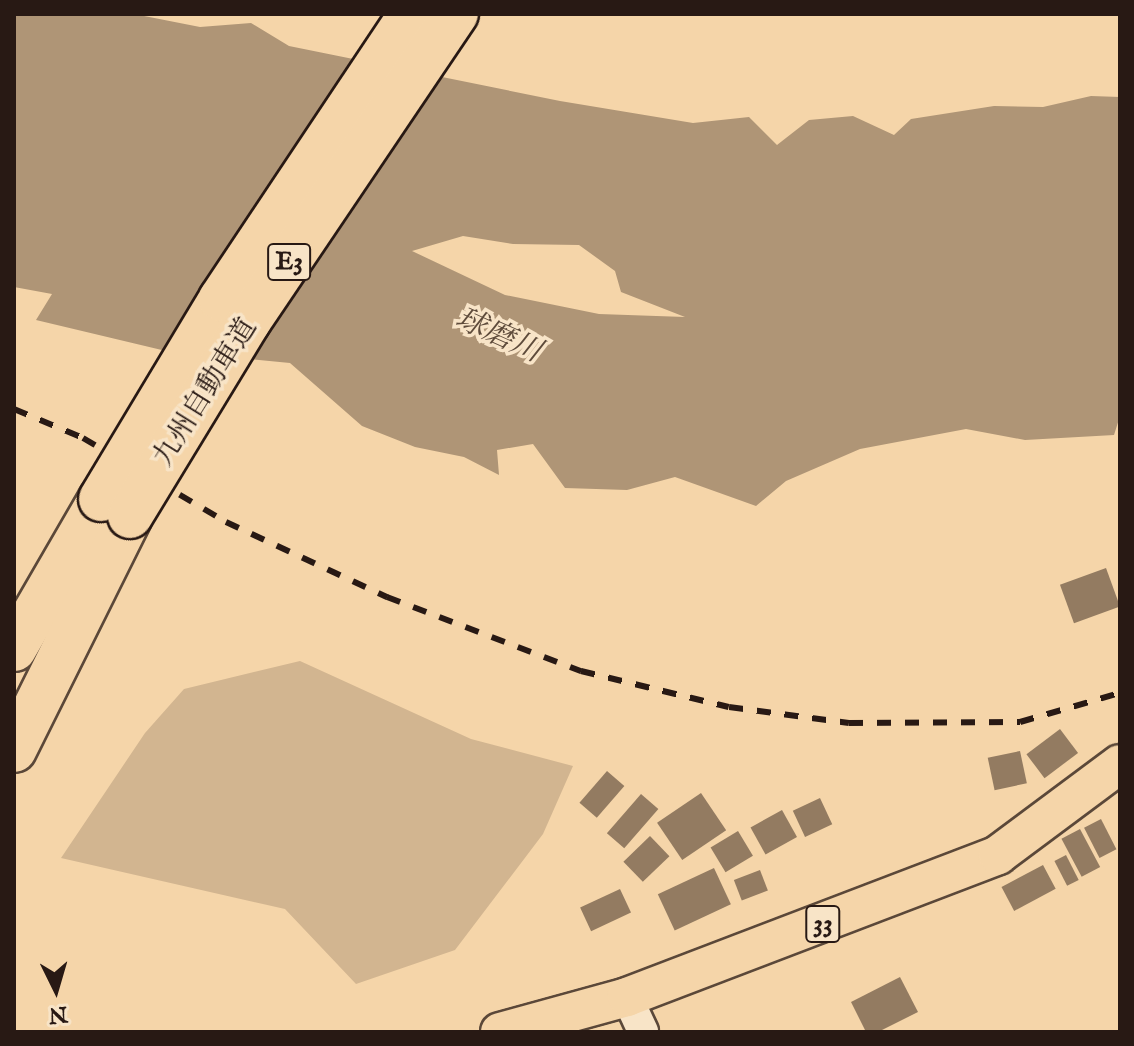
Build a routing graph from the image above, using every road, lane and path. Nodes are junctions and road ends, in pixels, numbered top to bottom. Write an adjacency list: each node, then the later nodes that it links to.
1 (411, 14): 3 (highway, 九州自動車道 / E3, bridge)
2 (456, 14): 3 (highway, 九州自動車道 / E3, bridge)
3 (116, 508): 4 (highway, 九州自動車道 / E3); 5 (highway, 九州自動車道 / E3)
4 (14, 649)
5 (14, 750)
6 (1120, 764): 7 (main road, 33)
7 (627, 997): 8 (main road, 33); 9 (street)
8 (500, 1032)
9 (643, 1032)

